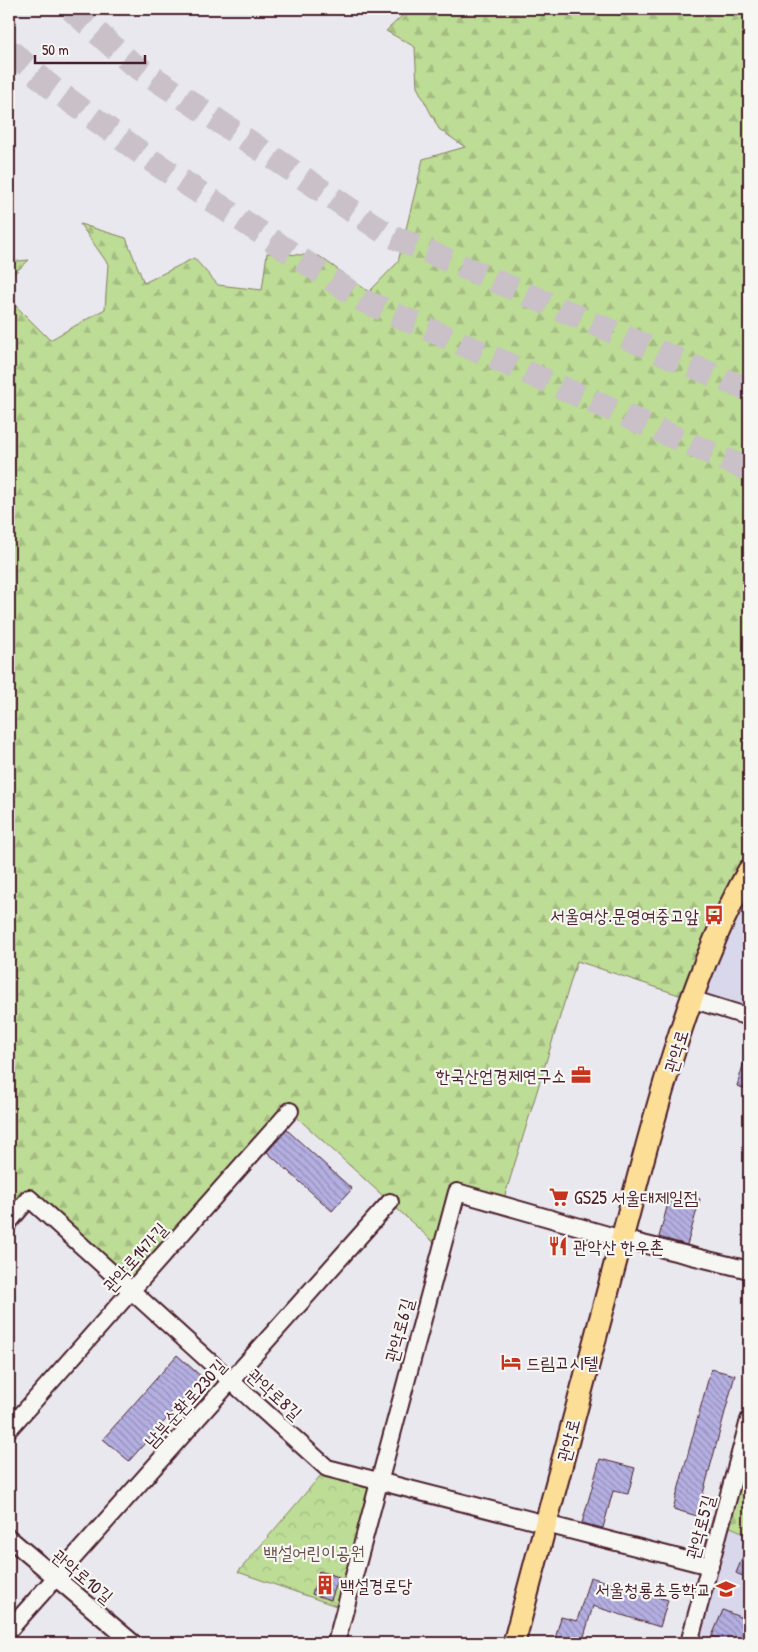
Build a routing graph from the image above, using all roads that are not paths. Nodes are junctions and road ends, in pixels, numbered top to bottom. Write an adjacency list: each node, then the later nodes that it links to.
1 (749, 870): 2 (main road, 관악로)
2 (691, 999): 3 (street); 7 (main road, 관악로)
3 (749, 1017)
4 (290, 1111): 9 (street, 관악로14가길)
5 (390, 1202): 10 (street, 남부순환로230길)
6 (9, 1222): 9 (street, 관악로8길)
7 (622, 1239): 8 (street); 13 (street, 관악로6길); 14 (main road, 관악로)
8 (749, 1270)
9 (131, 1291): 10 (street, 관악로8길); 12 (street, 관악로14가길)
10 (231, 1381): 13 (street, 관악로8길); 17 (street, 남부순환로230길)
11 (749, 1420): 16 (street, 관악로5길)
12 (9, 1429)
13 (379, 1482): 14 (street, 관악로8길); 20 (street, 관악로6길)
14 (546, 1524): 16 (street); 21 (main road, 관악로)
15 (9, 1538): 17 (street, 관악로10길)
16 (710, 1566): 22 (street, 관악로5길)
17 (56, 1579): 18 (street, 남부순환로230길); 19 (street, 관악로10길)
18 (9, 1630)
19 (133, 1643)
20 (336, 1643)
21 (514, 1643)
22 (689, 1643)

